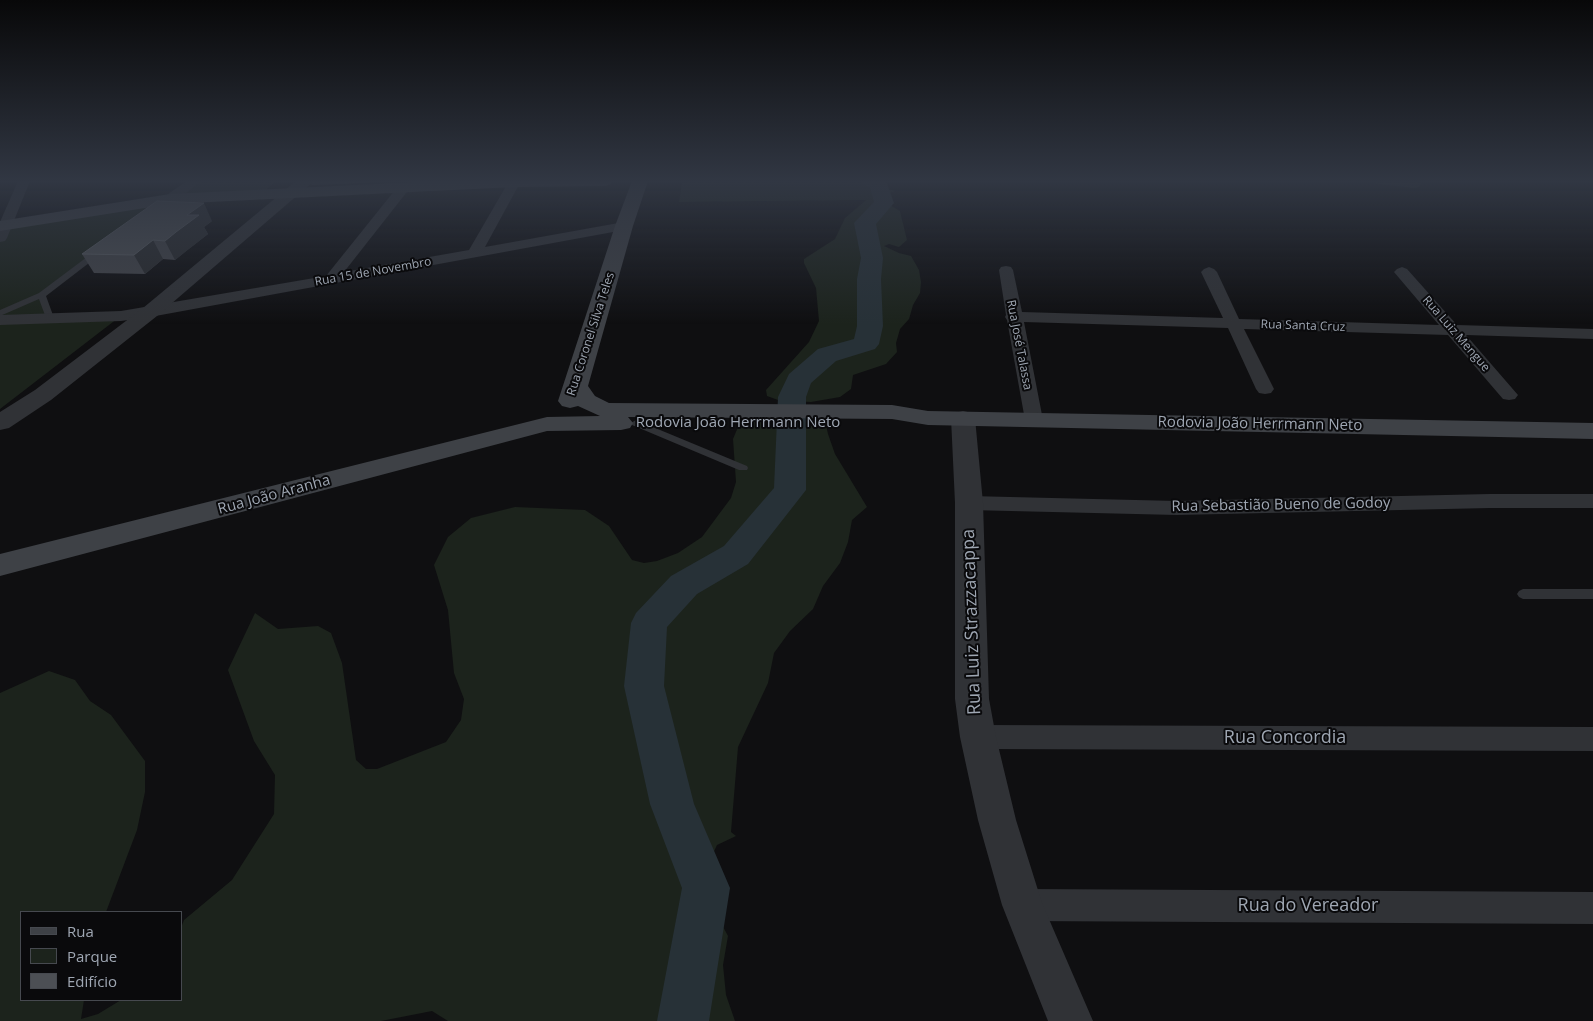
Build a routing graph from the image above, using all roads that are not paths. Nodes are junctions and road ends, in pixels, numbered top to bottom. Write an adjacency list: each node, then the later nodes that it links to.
1 (235, 229): 16 (street)
2 (243, 229): 14 (street)
3 (371, 229): 12 (street)
4 (488, 229): 8 (street)
5 (610, 229): 8 (street, Rua 15 de Novembro)
6 (623, 229): 23 (main road, Rua Coronel Silva Teles)
7 (104, 248): 13 (lane)
8 (474, 254): 12 (street, Rua 15 de Novembro)
9 (1006, 270): 17 (street, Rua José Talassa)
10 (1209, 272): 20 (street)
11 (1402, 272): 21 (street, Rua Luiz Mengue)
12 (330, 280): 14 (street, Rua 15 de Novembro)
13 (42, 295): 15 (lane); 18 (lane)
14 (150, 312): 16 (street, Rua 15 de Novembro); 30 (street)
15 (0, 313)
16 (121, 316): 18 (street, Rua 15 de Novembro); 26 (street)
17 (1013, 317): 20 (street, Rua Santa Cruz); 29 (street, Rua José Talassa)
18 (50, 318): 19 (street, Rua 15 de Novembro)
19 (0, 320)
20 (1234, 324): 21 (street, Rua Santa Cruz); 24 (street)
21 (1452, 330): 22 (street, Rua Santa Cruz); 25 (street, Rua Luiz Mengue)
22 (1593, 334)
23 (576, 386): 27 (main road, Rodovia João Herrmann Neto); 32 (main road, Rua Coronel Silva Teles)
24 (1265, 389)
25 (1509, 395)
26 (8, 406)
27 (775, 416): 28 (main road, Rodovia João Herrmann Neto); 31 (main road, Rodovia João Herrmann Neto)
28 (962, 418): 29 (main road, Rodovia João Herrmann Neto); 36 (street, Rua Luiz Strazzacappa)
29 (1034, 420): 33 (main road, Rodovia João Herrmann Neto)
30 (0, 423)
31 (636, 423): 32 (main road, Rodovia João Herrmann Neto); 34 (lane)
32 (548, 424): 37 (main road, Rua João Aranha)
33 (1593, 430)
34 (743, 468)
35 (1593, 501): 36 (street, Rua Sebastião Bueno de Godoy)
36 (969, 503): 40 (street, Rua Luiz Strazzacappa)
37 (0, 565)
38 (1522, 594): 39 (lane)
39 (1593, 594)
40 (978, 737): 41 (street, Rua Concordia); 42 (street, Rua Luiz Strazzacappa)
41 (1593, 739)
42 (1022, 905): 43 (street, Rua do Vereador); 44 (street, Rua Luiz Strazzacappa)
43 (1593, 908)
44 (1071, 1021)

